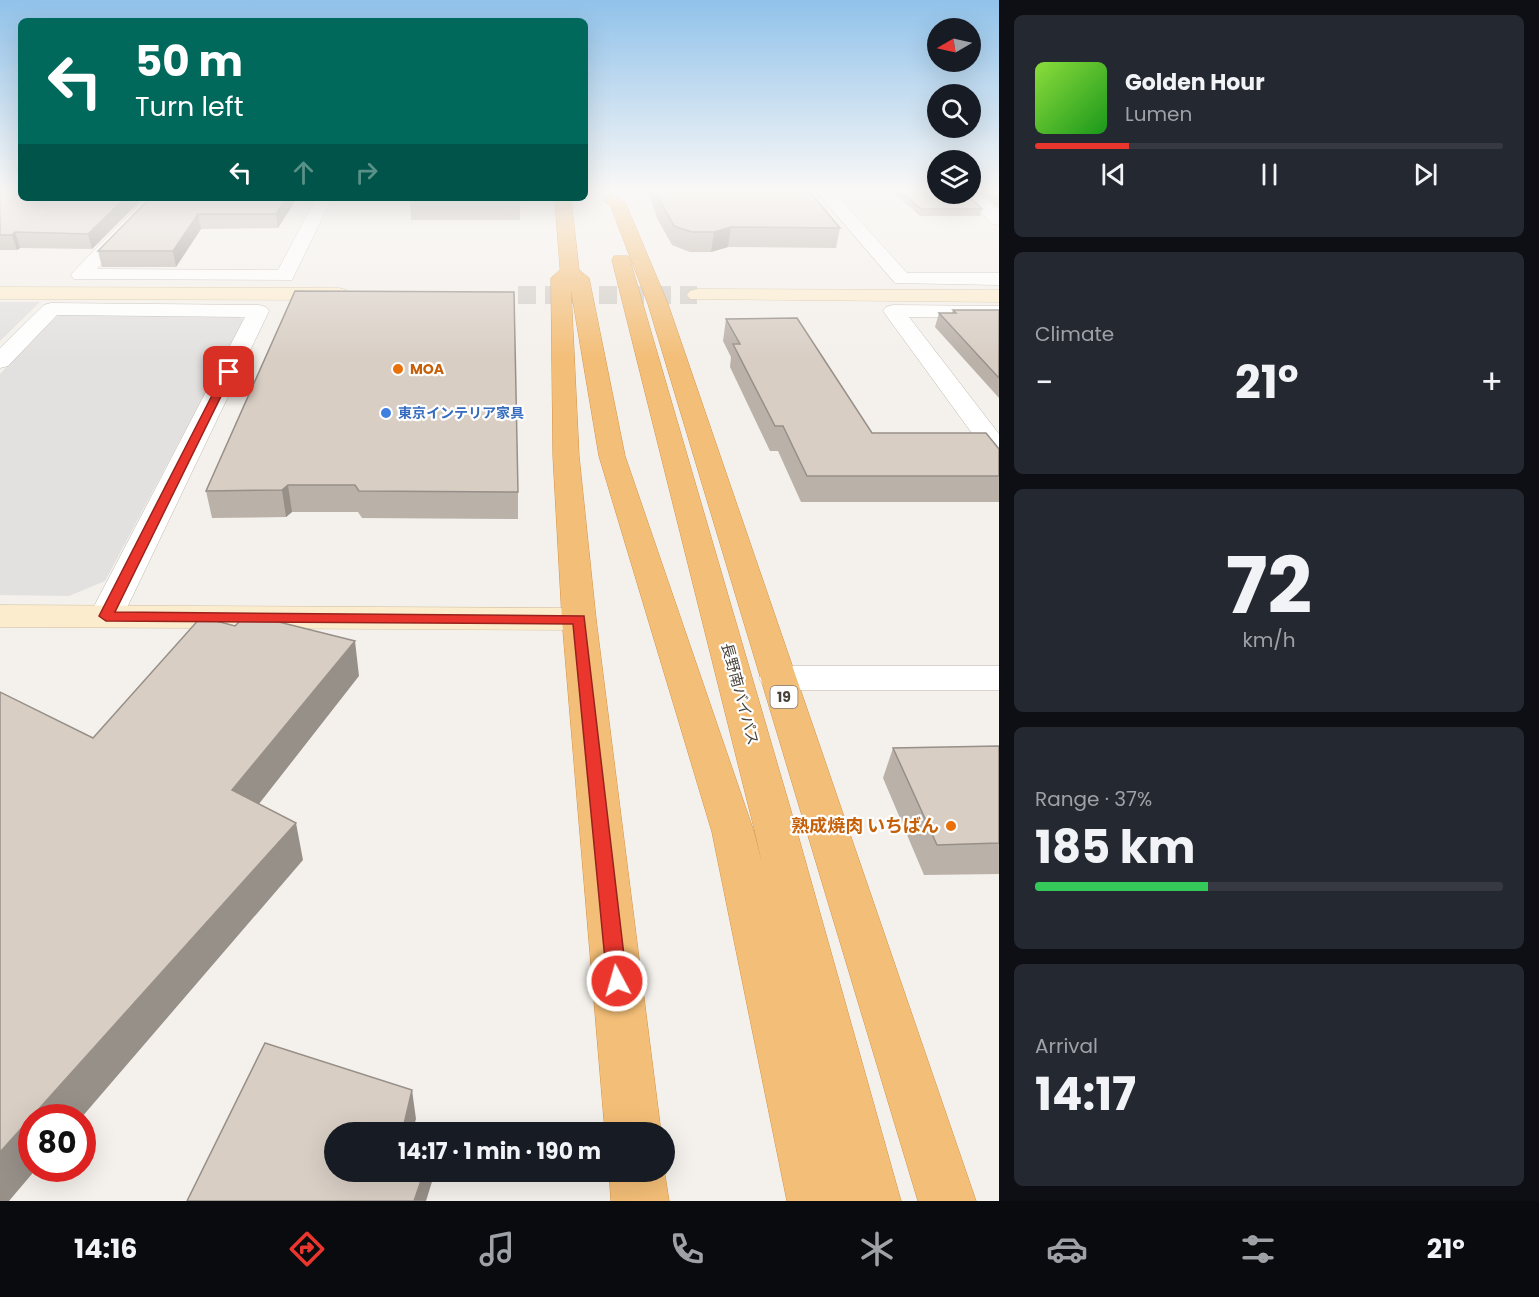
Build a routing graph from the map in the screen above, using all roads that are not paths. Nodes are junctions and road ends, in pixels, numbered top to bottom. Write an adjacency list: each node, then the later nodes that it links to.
1 (108, 247): 2 (street)
2 (299, 247)
3 (568, 247): 7 (highway)
4 (618, 247): 25 (highway, 長野南バイパス / 19)
5 (635, 247): 19 (highway, 19)
6 (874, 247): 8 (street)
7 (570, 273): 18 (highway); 24 (highway)
8 (999, 279)
9 (0, 292): 10 (street)
10 (353, 294)
11 (698, 295): 12 (street)
12 (999, 296)
13 (999, 312): 15 (street)
14 (0, 361): 17 (street)
15 (999, 452)
16 (0, 616): 17 (street)
17 (106, 616): 18 (street)
18 (579, 619): 21 (highway)
19 (777, 678): 20 (street); 26 (highway, 19)
20 (999, 678)
21 (632, 1122)
22 (638, 1182): 23 (highway)
23 (640, 1201)
24 (816, 1201)
25 (872, 1201)
26 (947, 1201)

